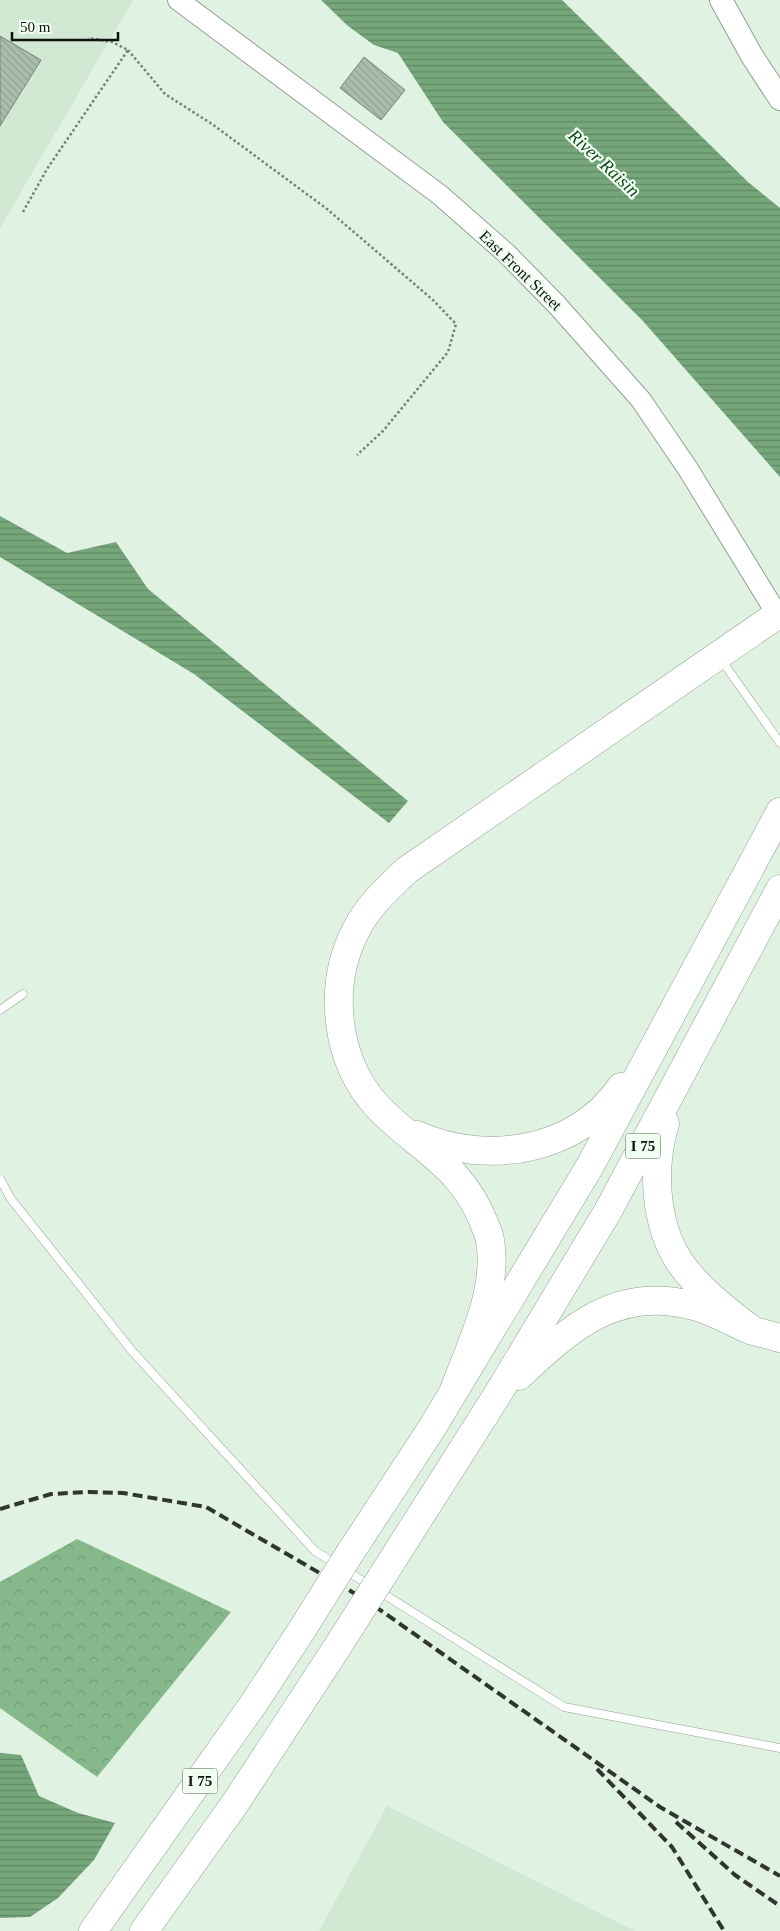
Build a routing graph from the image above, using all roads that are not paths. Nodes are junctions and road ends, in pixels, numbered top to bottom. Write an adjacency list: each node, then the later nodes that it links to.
1 (178, 0): 4 (street, East Front Street)
2 (721, 0): 3 (main road)
3 (780, 99)
4 (779, 617): 5 (highway)
5 (718, 654): 6 (lane); 13 (highway)
6 (780, 742)
7 (777, 818): 11 (highway, I 75)
8 (780, 889): 12 (highway, I 75)
9 (23, 994): 10 (lane)
10 (0, 1010)
11 (672, 1011): 13 (highway); 17 (highway, I 75)
12 (697, 1046): 15 (highway); 18 (highway, I 75)
13 (402, 1128): 17 (highway)
14 (0, 1179): 19 (lane)
15 (752, 1330): 16 (highway); 18 (highway)
16 (780, 1338)
17 (453, 1393): 20 (highway, I 75, bridge)
18 (496, 1397): 21 (highway, I 75, bridge)
19 (780, 1748)
20 (93, 1931)
21 (144, 1931)

